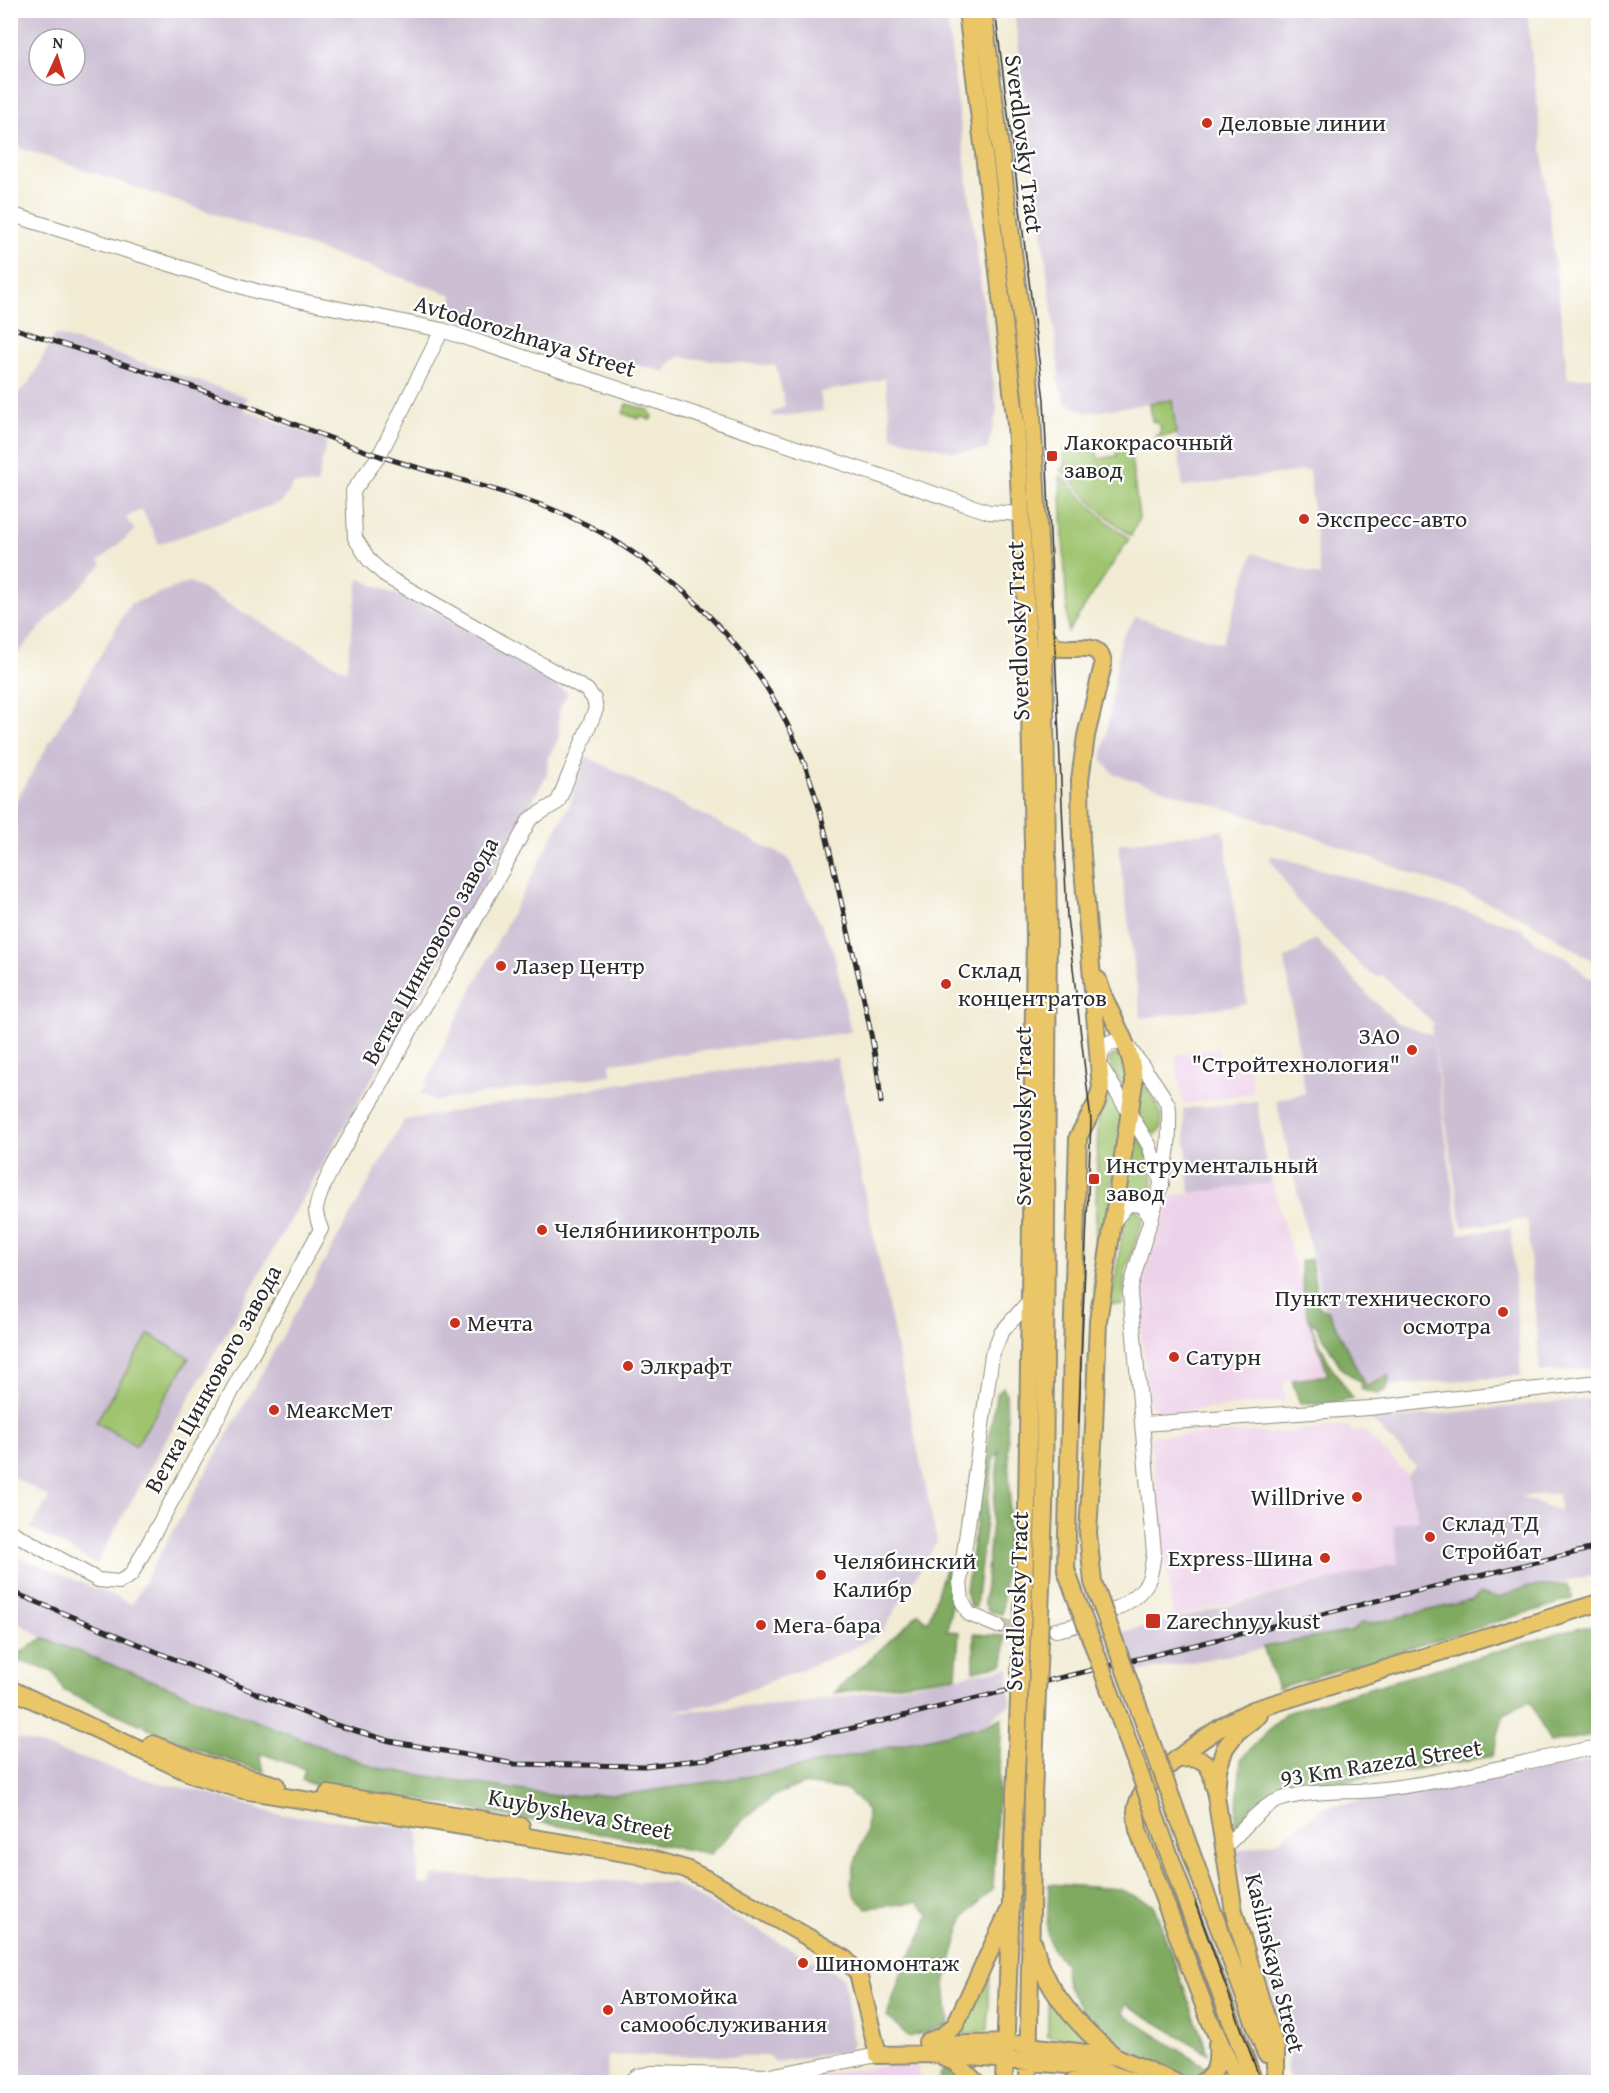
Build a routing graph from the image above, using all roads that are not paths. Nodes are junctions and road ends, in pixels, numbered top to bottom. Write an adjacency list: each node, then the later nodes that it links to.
1 (967, 10): 5 (main road, Sverdlovsky Tract)
2 (983, 10): 5 (main road, Sverdlovsky Tract)
3 (10, 214): 4 (street, Avtodorozhnaya Street)
4 (442, 330): 5 (street, Avtodorozhnaya Street); 21 (street, Ветка Цинкового завода)
5 (1030, 514): 6 (main road, Sverdlovsky Tract); 17 (main road, Sverdlovsky Tract)
6 (1044, 633): 7 (main road); 8 (main road, Sverdlovsky Tract)
7 (1060, 649): 8 (main road); 9 (main road)
8 (1044, 675): 20 (main road, Sverdlovsky Tract)
9 (1089, 944): 10 (main road); 11 (main road)
10 (1129, 1048): 11 (street); 12 (main road); 13 (street)
11 (1100, 1065): 12 (street); 52 (main road, bridge)
12 (1134, 1120): 13 (street); 14 (street); 16 (main road)
13 (1169, 1120): 14 (street)
14 (1162, 1185): 15 (street)
15 (1151, 1221): 16 (street); 19 (street)
16 (1113, 1223): 43 (main road, bridge)
17 (1030, 1300): 20 (main road, Sverdlovsky Tract); 23 (street)
18 (1599, 1382): 19 (street)
19 (1143, 1424): 24 (street)
20 (1036, 1510): 33 (main road, Sverdlovsky Tract, bridge); 34 (main road, Sverdlovsky Tract, bridge)
21 (10, 1531)
22 (1599, 1604): 27 (main road)
23 (998, 1621)
24 (1056, 1626)
25 (10, 1677): 29 (main road, Kuybysheva Street)
26 (10, 1689): 29 (main road, Kuybysheva Street)
27 (1277, 1702): 30 (main road); 31 (main road, Kaslinskaya Street)
28 (1599, 1747): 32 (street, 93 Km Razezd Street)
29 (151, 1749): 37 (main road, Kuybysheva Street)
30 (1179, 1759): 31 (main road); 35 (main road)
31 (1216, 1796): 32 (main road, Kaslinskaya Street)
32 (1223, 1848): 43 (main road, Kaslinskaya Street)
33 (1012, 1904): 36 (main road); 38 (main road, Sverdlovsky Tract)
34 (1029, 1920): 39 (main road, Sverdlovsky Tract); 41 (main road)
35 (1216, 2037): 50 (main road); 51 (main road)
36 (917, 2045): 37 (main road); 38 (main road)
37 (880, 2051): 40 (main road); 44 (street)
38 (1005, 2052): 39 (main road); 40 (main road); 46 (main road, Sverdlovsky Tract)
39 (1029, 2053): 41 (main road); 42 (main road); 47 (main road, Sverdlovsky Tract)
40 (935, 2054): 45 (main road)
41 (1117, 2057): 49 (main road)
42 (1131, 2081): 48 (main road)
43 (1277, 2081)
44 (630, 2082)
45 (976, 2082)
46 (1004, 2082)
47 (1028, 2082)
48 (1073, 2082)
49 (1177, 2082)
50 (1202, 2082)
51 (1238, 2082)
52 (1254, 2082)

